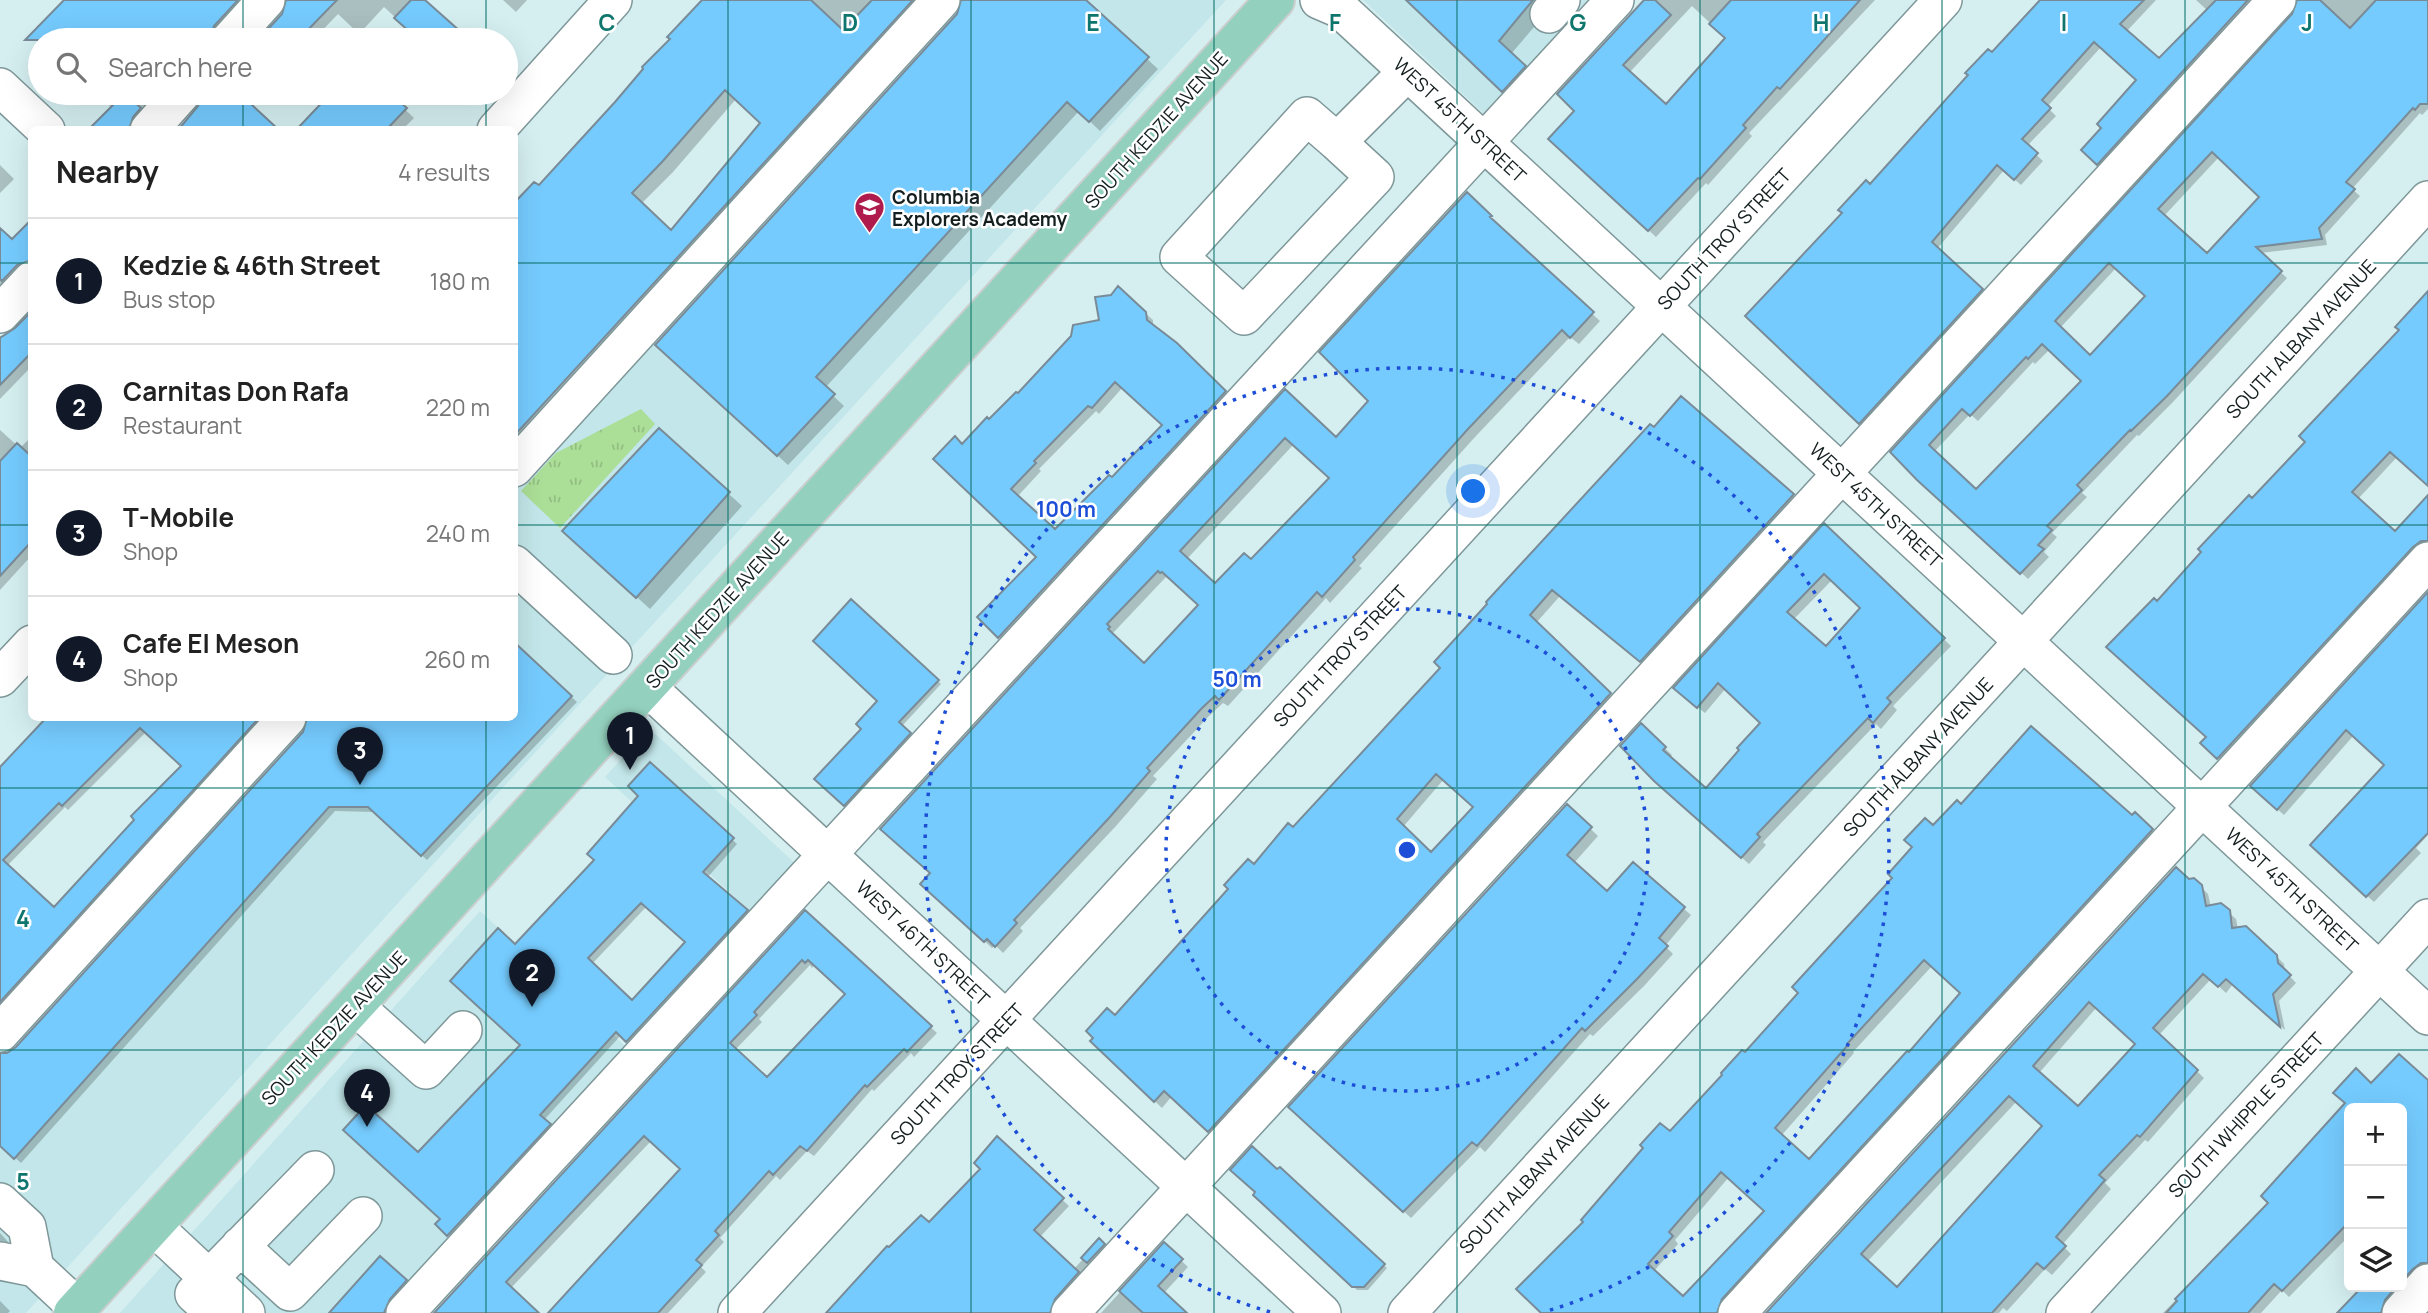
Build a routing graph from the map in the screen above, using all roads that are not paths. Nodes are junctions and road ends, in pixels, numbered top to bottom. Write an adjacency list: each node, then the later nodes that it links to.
1 (266, 0): 9 (street)
2 (613, 0): 15 (street)
3 (941, 0): 22 (street)
4 (1275, 0): 30 (main road, SOUTH KEDZIE AVENUE)
5 (1319, 0): 10 (street, WEST 45TH STREET)
6 (1615, 0): 17 (street)
7 (1943, 0): 20 (street, SOUTH TROY STREET)
8 (2277, 0): 23 (street)
9 (241, 28)
10 (1407, 72): 16 (street); 17 (street, WEST 45TH STREET)
11 (0, 87): 13 (street)
12 (171, 105): 14 (street)
13 (42, 126)
14 (153, 126)
15 (500, 126)
16 (1337, 142): 16 (street)
17 (1484, 143): 20 (street, WEST 45TH STREET); 33 (street)
18 (2428, 200): 26 (street, SOUTH ALBANY AVENUE)
19 (28, 283): 21 (street)
20 (1661, 306): 23 (street, WEST 45TH STREET); 38 (street, SOUTH TROY STREET)
21 (0, 314)
22 (518, 464)
23 (1842, 474): 26 (street, WEST 45TH STREET); 42 (street)
24 (2428, 561): 32 (street)
25 (518, 568): 28 (street)
26 (2023, 642): 32 (street, WEST 45TH STREET); 57 (street, SOUTH ALBANY AVENUE)
27 (28, 647): 29 (street)
28 (613, 655)
29 (0, 678)
30 (647, 687): 33 (street, WEST 46TH STREET); 36 (main road, SOUTH KEDZIE AVENUE)
31 (284, 721): 40 (street)
32 (2202, 807): 35 (street, WEST 45TH STREET); 58 (street)
33 (828, 855): 38 (street, WEST 46TH STREET); 53 (street)
34 (2428, 918): 35 (street, SOUTH WHIPPLE STREET)
35 (2379, 971): 37 (street, WEST 45TH STREET); 59 (street, SOUTH WHIPPLE STREET)
36 (355, 1006): 39 (street); 45 (main road, SOUTH KEDZIE AVENUE)
37 (2428, 1016)
38 (1006, 1020): 42 (street, WEST 46TH STREET); 54 (street, SOUTH TROY STREET)
39 (463, 1030)
40 (0, 1033)
41 (315, 1170): 46 (street)
42 (1186, 1187): 55 (street); 56 (street, WEST 46TH STREET)
43 (0, 1202): 48 (street)
44 (363, 1216): 46 (street)
45 (153, 1226): 50 (street); 51 (main road, SOUTH KEDZIE AVENUE)
46 (240, 1246): 50 (street)
47 (0, 1261): 48 (street)
48 (35, 1268): 51 (street)
49 (2428, 1283): 60 (street)
50 (211, 1296): 52 (street)
51 (76, 1311)
52 (246, 1313)
53 (405, 1313)
54 (737, 1313)
55 (1070, 1313)
56 (1322, 1313)
57 (1407, 1313)
58 (1737, 1313)
59 (2065, 1313)
60 (2401, 1313)

